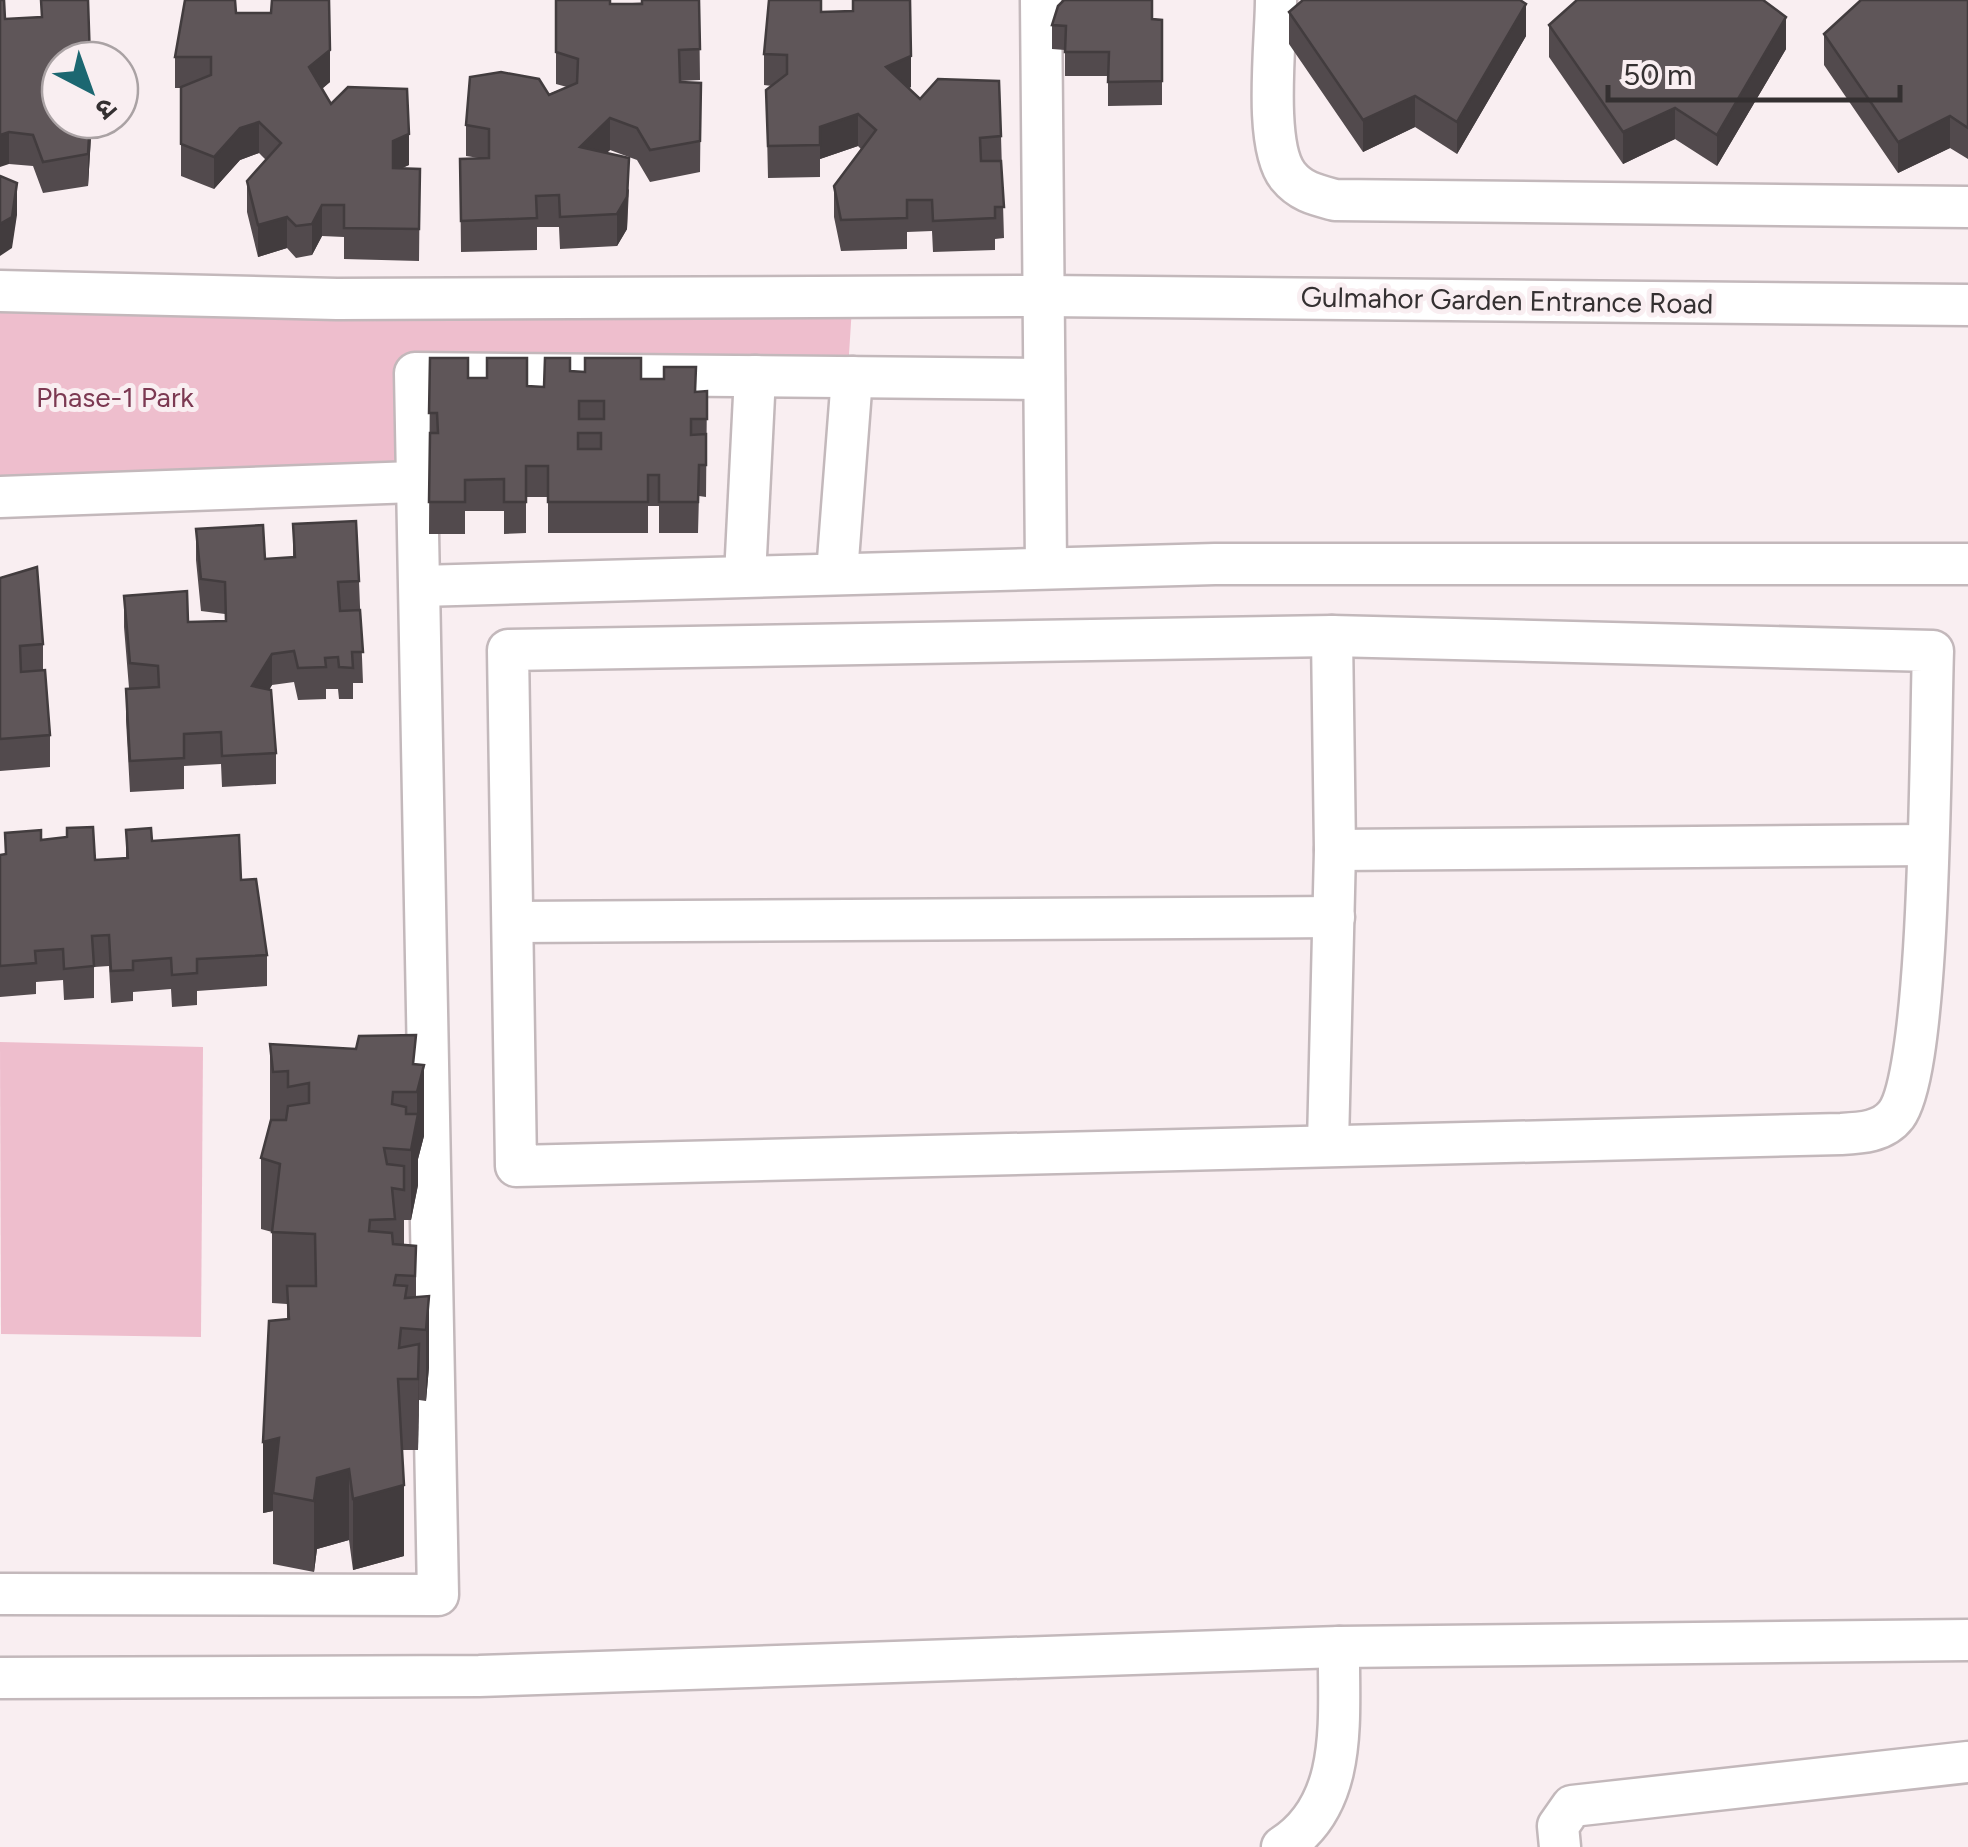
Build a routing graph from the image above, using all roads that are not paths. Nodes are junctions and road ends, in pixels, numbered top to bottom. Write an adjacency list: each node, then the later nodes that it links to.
1 (1041, 0): 5 (street)
2 (1276, 0): 3 (street)
3 (1968, 206)
4 (0, 291): 5 (street, Gulmahor Garden Entrance Road)
5 (1046, 296): 6 (street, Gulmahor Garden Entrance Road); 9 (street)
6 (1968, 304)
7 (755, 376): 8 (street); 10 (street); 15 (street)
8 (852, 377): 9 (street); 14 (street)
9 (1044, 378): 13 (street)
10 (414, 482): 11 (street); 16 (street)
11 (0, 498)
12 (1968, 564): 13 (street)
13 (1046, 567): 14 (street)
14 (836, 574): 15 (street)
15 (745, 576): 16 (street)
16 (420, 586): 24 (street)
17 (1332, 636): 18 (street); 20 (street); 22 (street)
18 (1950, 651): 19 (street)
19 (1926, 845): 20 (street); 23 (street)
20 (1335, 850): 21 (street)
21 (1334, 916): 22 (street); 23 (street)
22 (514, 922): 23 (street)
23 (1328, 1144)
24 (0, 1594)
25 (1968, 1640): 26 (street)
26 (1339, 1648): 27 (street); 29 (street)
27 (0, 1678)
28 (1968, 1762): 30 (street)
29 (1282, 1847)
30 (1560, 1847)

